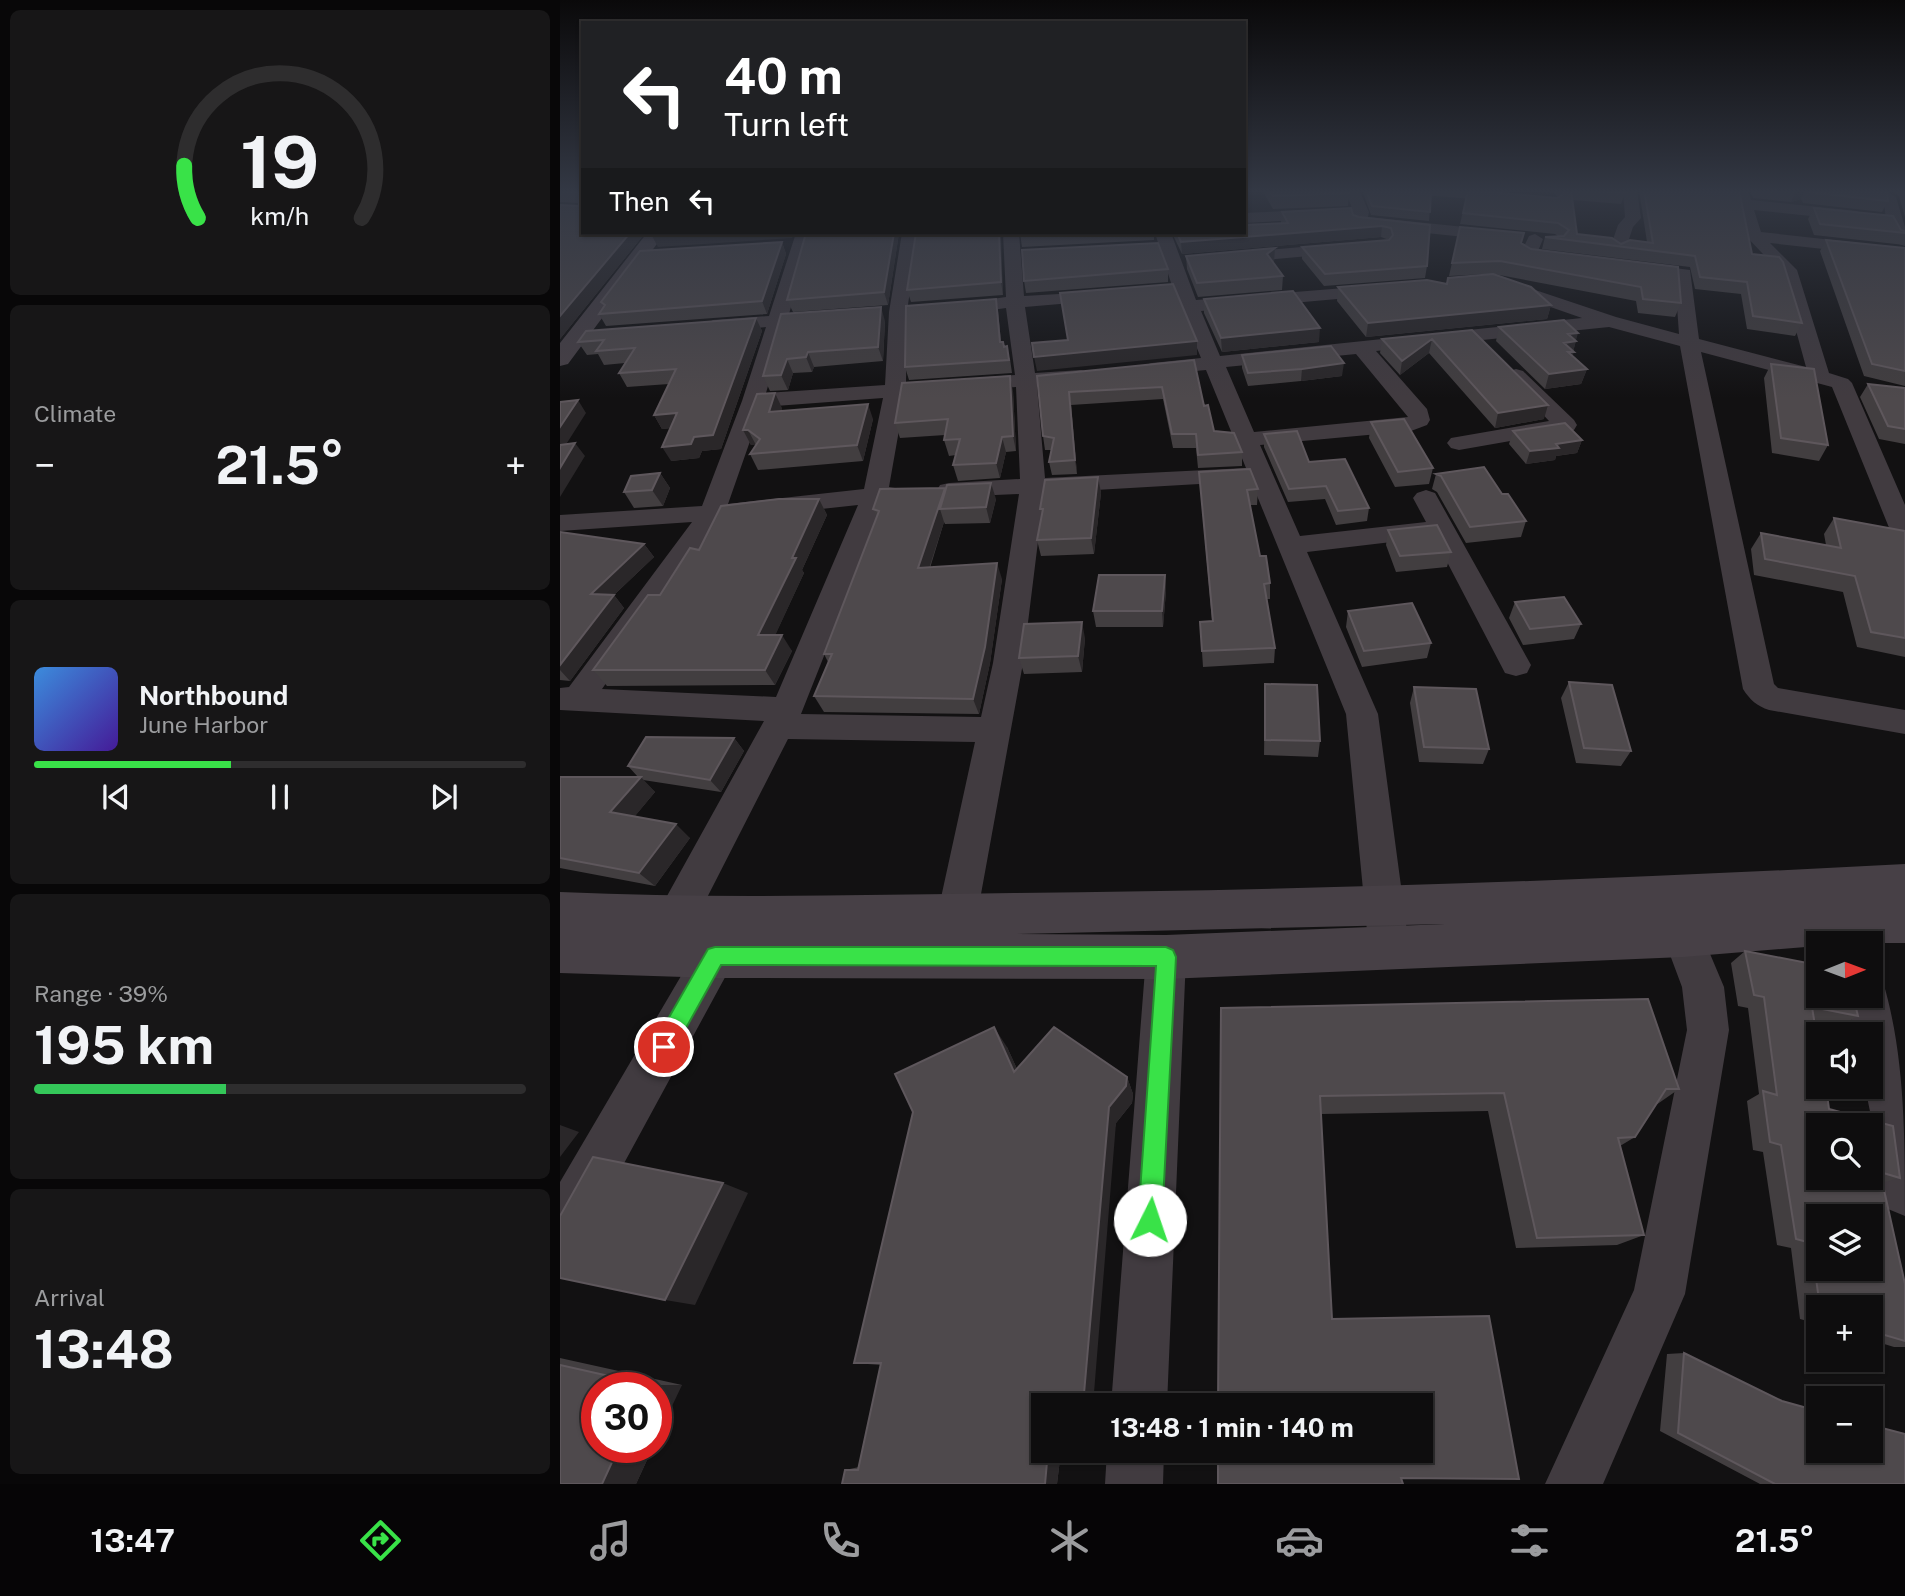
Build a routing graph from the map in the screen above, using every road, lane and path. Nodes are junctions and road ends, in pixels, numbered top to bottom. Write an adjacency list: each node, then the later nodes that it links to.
1 (635, 259): 21 (street)
2 (792, 259): 14 (street)
3 (907, 259): 28 (street)
4 (1017, 259): 11 (street)
5 (1629, 259): 19 (street)
6 (1777, 259): 25 (street)
7 (1173, 267): 9 (street); 22 (street)
8 (1477, 281): 15 (street)
9 (1395, 288)
10 (1126, 293): 11 (street)
11 (1015, 303): 12 (street); 26 (street)
12 (976, 306)
13 (844, 316): 14 (street)
14 (777, 321): 16 (street); 29 (street)
15 (1609, 321): 17 (street); 19 (street)
16 (698, 327)
17 (1474, 334): 20 (street); 31 (street)
18 (605, 335): 21 (street)
19 (1689, 343): 25 (street); 44 (street)
20 (1360, 345): 22 (street); 30 (street)
21 (567, 347)
22 (1214, 363): 23 (street); 30 (street)
23 (1133, 371)
24 (1107, 373): 26 (street)
25 (1830, 379): 27 (street); 39 (street)
26 (1026, 381): 28 (street); 33 (street)
27 (1866, 387)
28 (895, 391): 29 (street); 34 (street)
29 (753, 401): 36 (street)
30 (1246, 439): 32 (street)
31 (1460, 443)
32 (1261, 474): 33 (street); 40 (street)
33 (1033, 485): 34 (street); 45 (street)
34 (875, 495): 36 (street); 43 (street)
35 (1426, 498): 38 (street)
36 (712, 513): 37 (street); 42 (street)
37 (560, 523)
38 (1443, 528): 40 (street); 41 (street)
39 (1905, 535)
40 (1292, 545): 51 (street)
41 (1516, 665)
42 (569, 699): 43 (street)
43 (783, 718): 45 (street); 49 (street)
44 (1905, 722)
45 (993, 730): 48 (street)
46 (1905, 884): 51 (street)
47 (560, 914): 49 (street)
48 (957, 916): 49 (street); 51 (street)
49 (676, 918)
50 (1905, 922): 52 (street)
51 (1386, 927): 54 (street); 57 (street)
52 (1859, 931)
53 (1806, 933): 54 (street)
54 (1683, 936): 64 (street)
55 (560, 951): 56 (street)
56 (715, 956): 57 (street); 60 (street)
57 (1166, 957): 61 (street)
58 (1871, 1008): 59 (street)
59 (1905, 1192)
60 (560, 1230)
61 (1140, 1393)
62 (1135, 1463): 63 (street)
63 (1134, 1484)
64 (1574, 1484)

